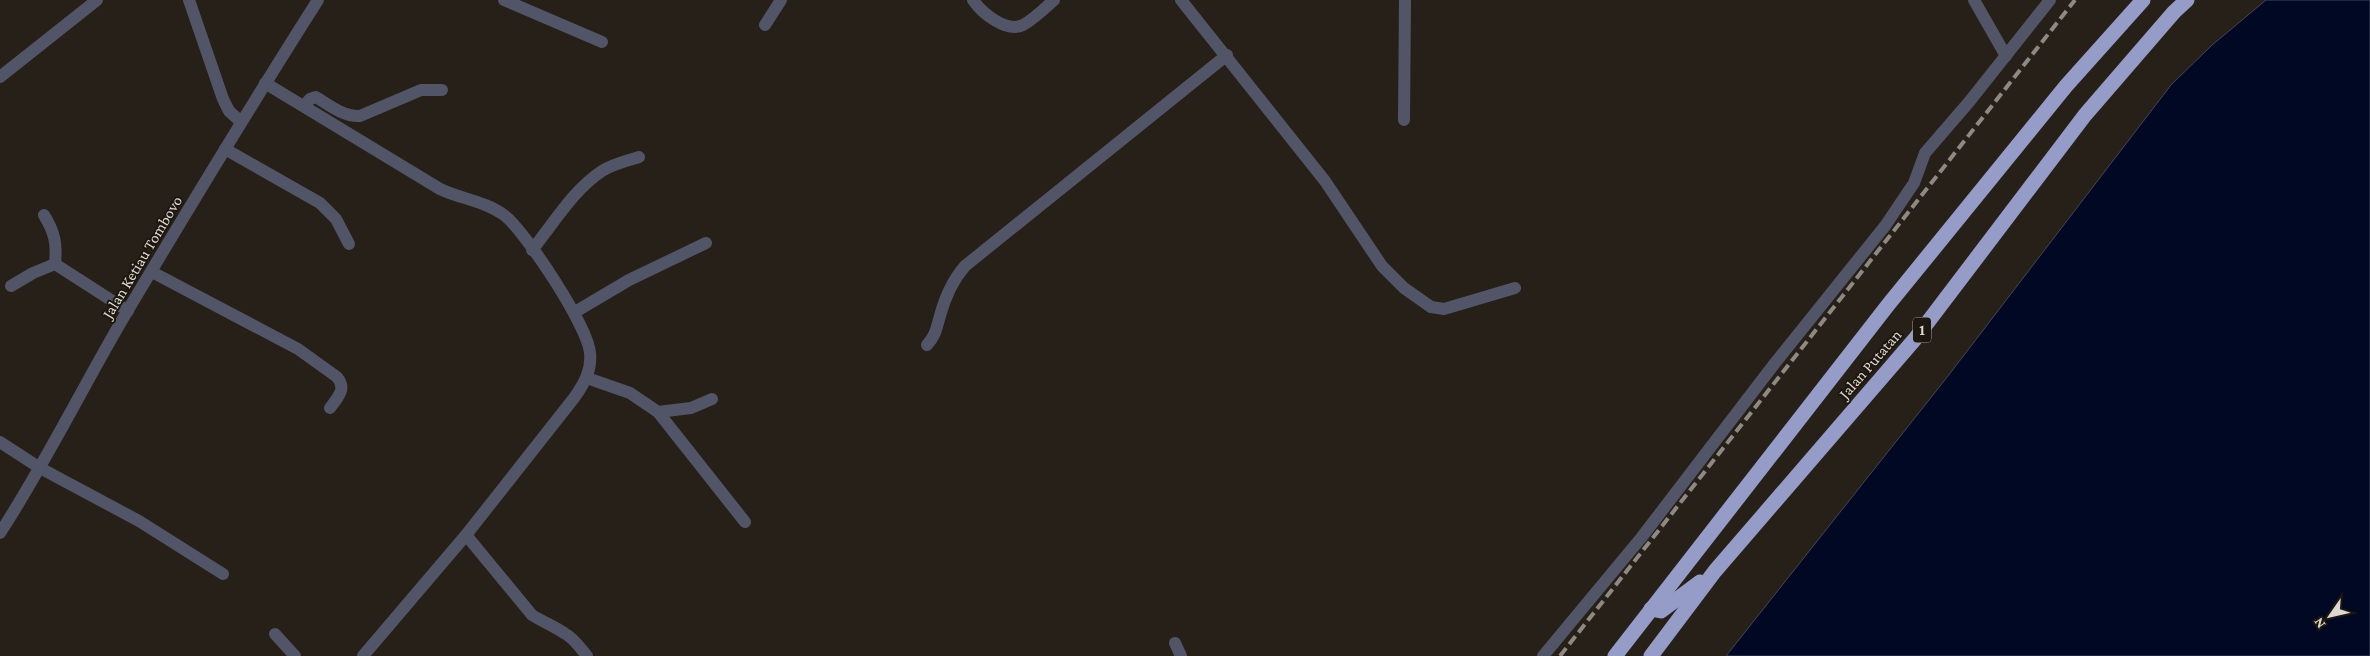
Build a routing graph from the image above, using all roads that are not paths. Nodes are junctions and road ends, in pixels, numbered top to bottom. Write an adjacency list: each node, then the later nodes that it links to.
1 (97, 0): 18 (street)
2 (189, 0): 24 (street)
3 (318, 0): 19 (street, Jalan Ketiau Tombovo)
4 (504, 0): 15 (street)
5 (781, 0): 14 (street)
6 (973, 0): 7 (street)
7 (1054, 0)
8 (1181, 0): 16 (street)
9 (1405, 0): 23 (street)
10 (1974, 0): 17 (street)
11 (2050, 0): 17 (street)
12 (2143, 0): 50 (highway, Jalan Putatan)
13 (2187, 0): 48 (highway, Jalan Putatan / 1)
14 (765, 25)
15 (602, 42)
16 (1226, 55): 35 (street); 38 (street)
17 (2006, 56): 57 (street)
18 (0, 77)
19 (265, 83): 21 (street); 24 (street, Jalan Ketiau Tombovo)
20 (442, 90): 22 (street)
21 (304, 106): 22 (street); 25 (street)
22 (355, 116): 25 (street)
23 (1404, 120)
24 (241, 122): 26 (street, Jalan Ketiau Tombovo)
25 (350, 136): 31 (street)
26 (225, 150): 30 (street); 33 (street, Jalan Ketiau Tombovo)
27 (639, 157): 31 (street)
28 (44, 216): 32 (street)
29 (706, 242): 37 (street)
30 (349, 244)
31 (532, 250): 37 (street)
32 (56, 264): 34 (street); 36 (street)
33 (152, 272): 36 (street, Jalan Ketiau Tombovo); 41 (street)
34 (11, 286)
35 (1515, 288)
36 (128, 311): 44 (street, Jalan Ketiau Tombovo)
37 (575, 312): 39 (street)
38 (927, 345)
39 (587, 378): 42 (street); 47 (street)
40 (712, 399): 42 (street)
41 (330, 408)
42 (658, 412): 45 (street)
43 (0, 442): 44 (street)
44 (40, 468): 46 (street, Jalan Ketiau Tombovo); 49 (street)
45 (745, 522)
46 (0, 533)
47 (466, 535): 54 (street); 55 (street)
48 (1715, 571): 50 (highway); 59 (highway, Jalan Putatan / 1)
49 (223, 574)
50 (1651, 609): 58 (highway, Jalan Putatan)
51 (276, 634): 53 (street)
52 (1175, 643): 56 (street)
53 (295, 656)
54 (363, 656)
55 (587, 656)
56 (1181, 656)
57 (1542, 656)
58 (1615, 656)
59 (1651, 656)

